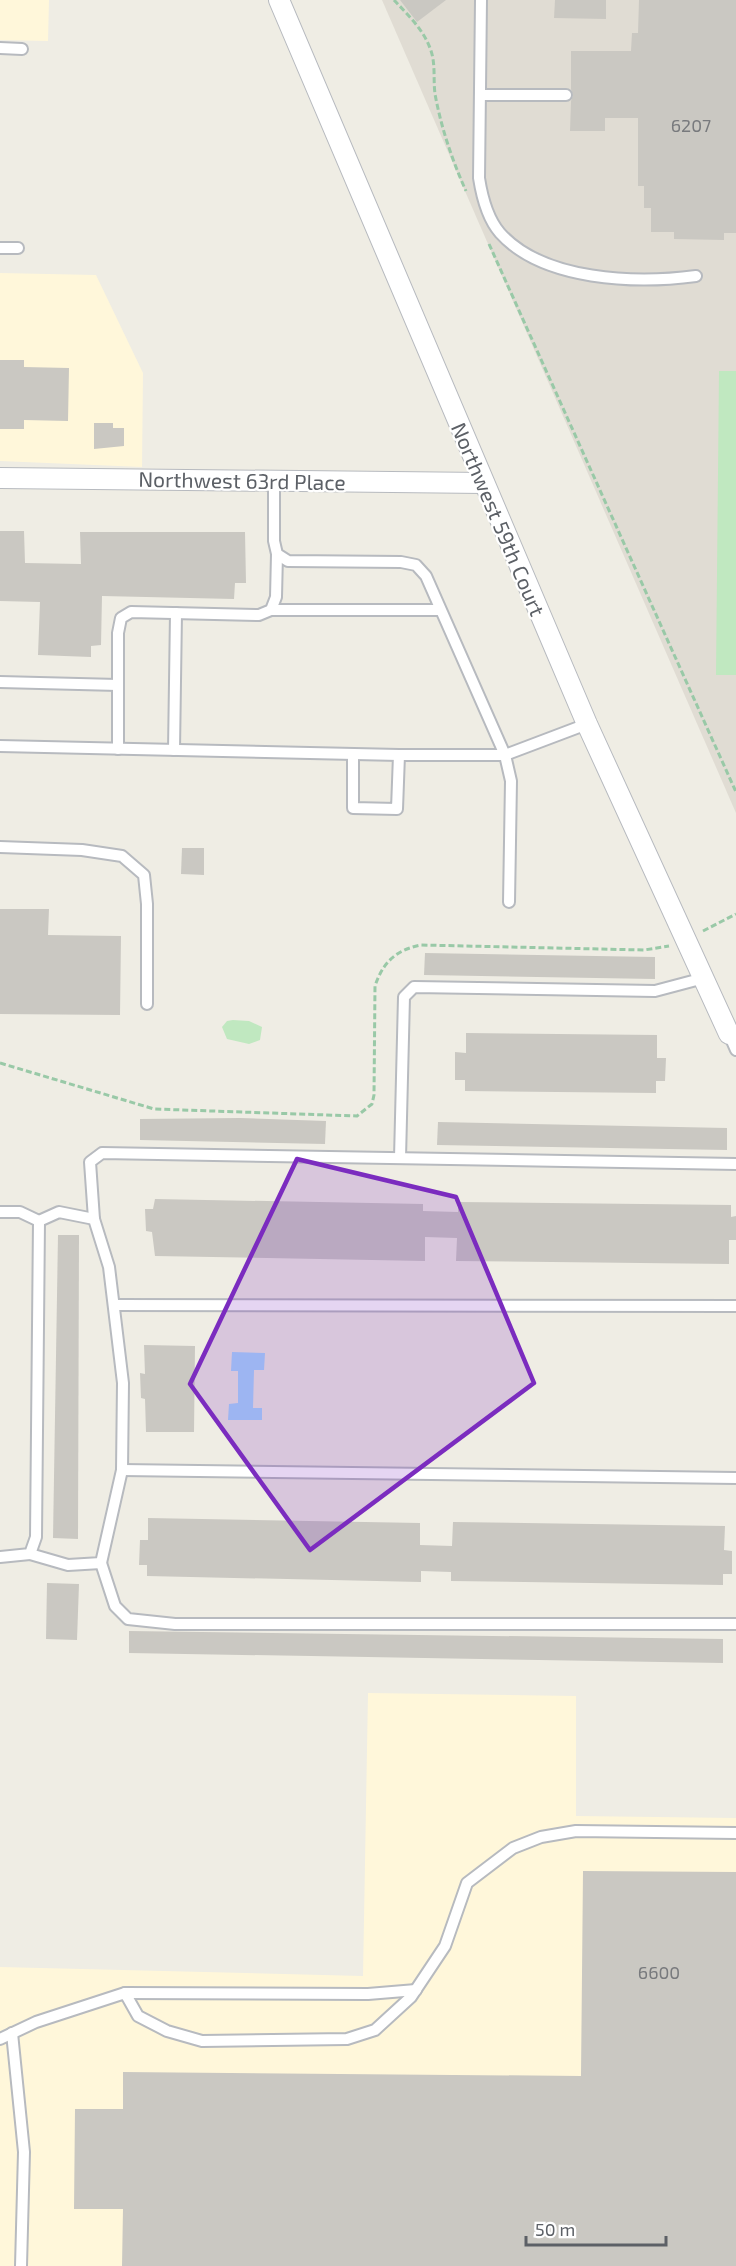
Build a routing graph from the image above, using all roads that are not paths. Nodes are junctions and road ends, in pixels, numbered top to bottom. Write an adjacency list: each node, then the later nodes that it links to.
1 (279, 0): 12 (street, Northwest 59th Court)
2 (481, 0): 5 (lane)
3 (0, 48): 4 (lane)
4 (22, 49)
5 (481, 95): 6 (lane); 9 (lane)
6 (566, 95)
7 (0, 248): 8 (lane)
8 (18, 249)
9 (696, 276)
10 (0, 478): 11 (street, Northwest 63rd Place)
11 (274, 480): 12 (street, Northwest 63rd Place); 13 (lane)
12 (484, 483): 19 (street, Northwest 59th Court)
13 (277, 554): 14 (lane); 15 (lane)
14 (271, 610): 15 (lane); 16 (lane)
15 (440, 610): 25 (lane)
16 (176, 613): 18 (lane); 22 (lane)
17 (0, 682): 18 (lane)
18 (118, 686): 21 (lane)
19 (587, 724): 25 (lane); 28 (street, Northwest 59th Court)
20 (0, 746): 21 (lane)
21 (118, 749): 22 (lane)
22 (174, 750): 23 (lane)
23 (353, 754): 24 (lane); 24 (lane)
24 (399, 755): 25 (lane)
25 (505, 755): 27 (lane)
26 (0, 847): 29 (lane)
27 (509, 902)
28 (704, 978): 30 (street, Northwest 59th Court); 31 (lane)
29 (147, 1004)
30 (734, 1039)
31 (400, 1158): 32 (lane); 34 (lane)
32 (736, 1164)
33 (0, 1212): 35 (lane)
34 (94, 1219): 35 (lane); 36 (lane)
35 (39, 1221): 40 (lane)
36 (114, 1305): 37 (lane); 38 (lane)
37 (736, 1306)
38 (122, 1470): 39 (lane); 42 (lane)
39 (736, 1478)
40 (30, 1554): 41 (lane); 42 (lane)
41 (0, 1557)
42 (101, 1563): 43 (lane)
43 (736, 1624)
44 (736, 1833): 45 (lane)
45 (416, 1990): 46 (lane); 46 (lane)
46 (125, 1993): 47 (lane)
47 (12, 2033): 48 (lane); 49 (lane)
48 (0, 2039)
49 (21, 2266)

